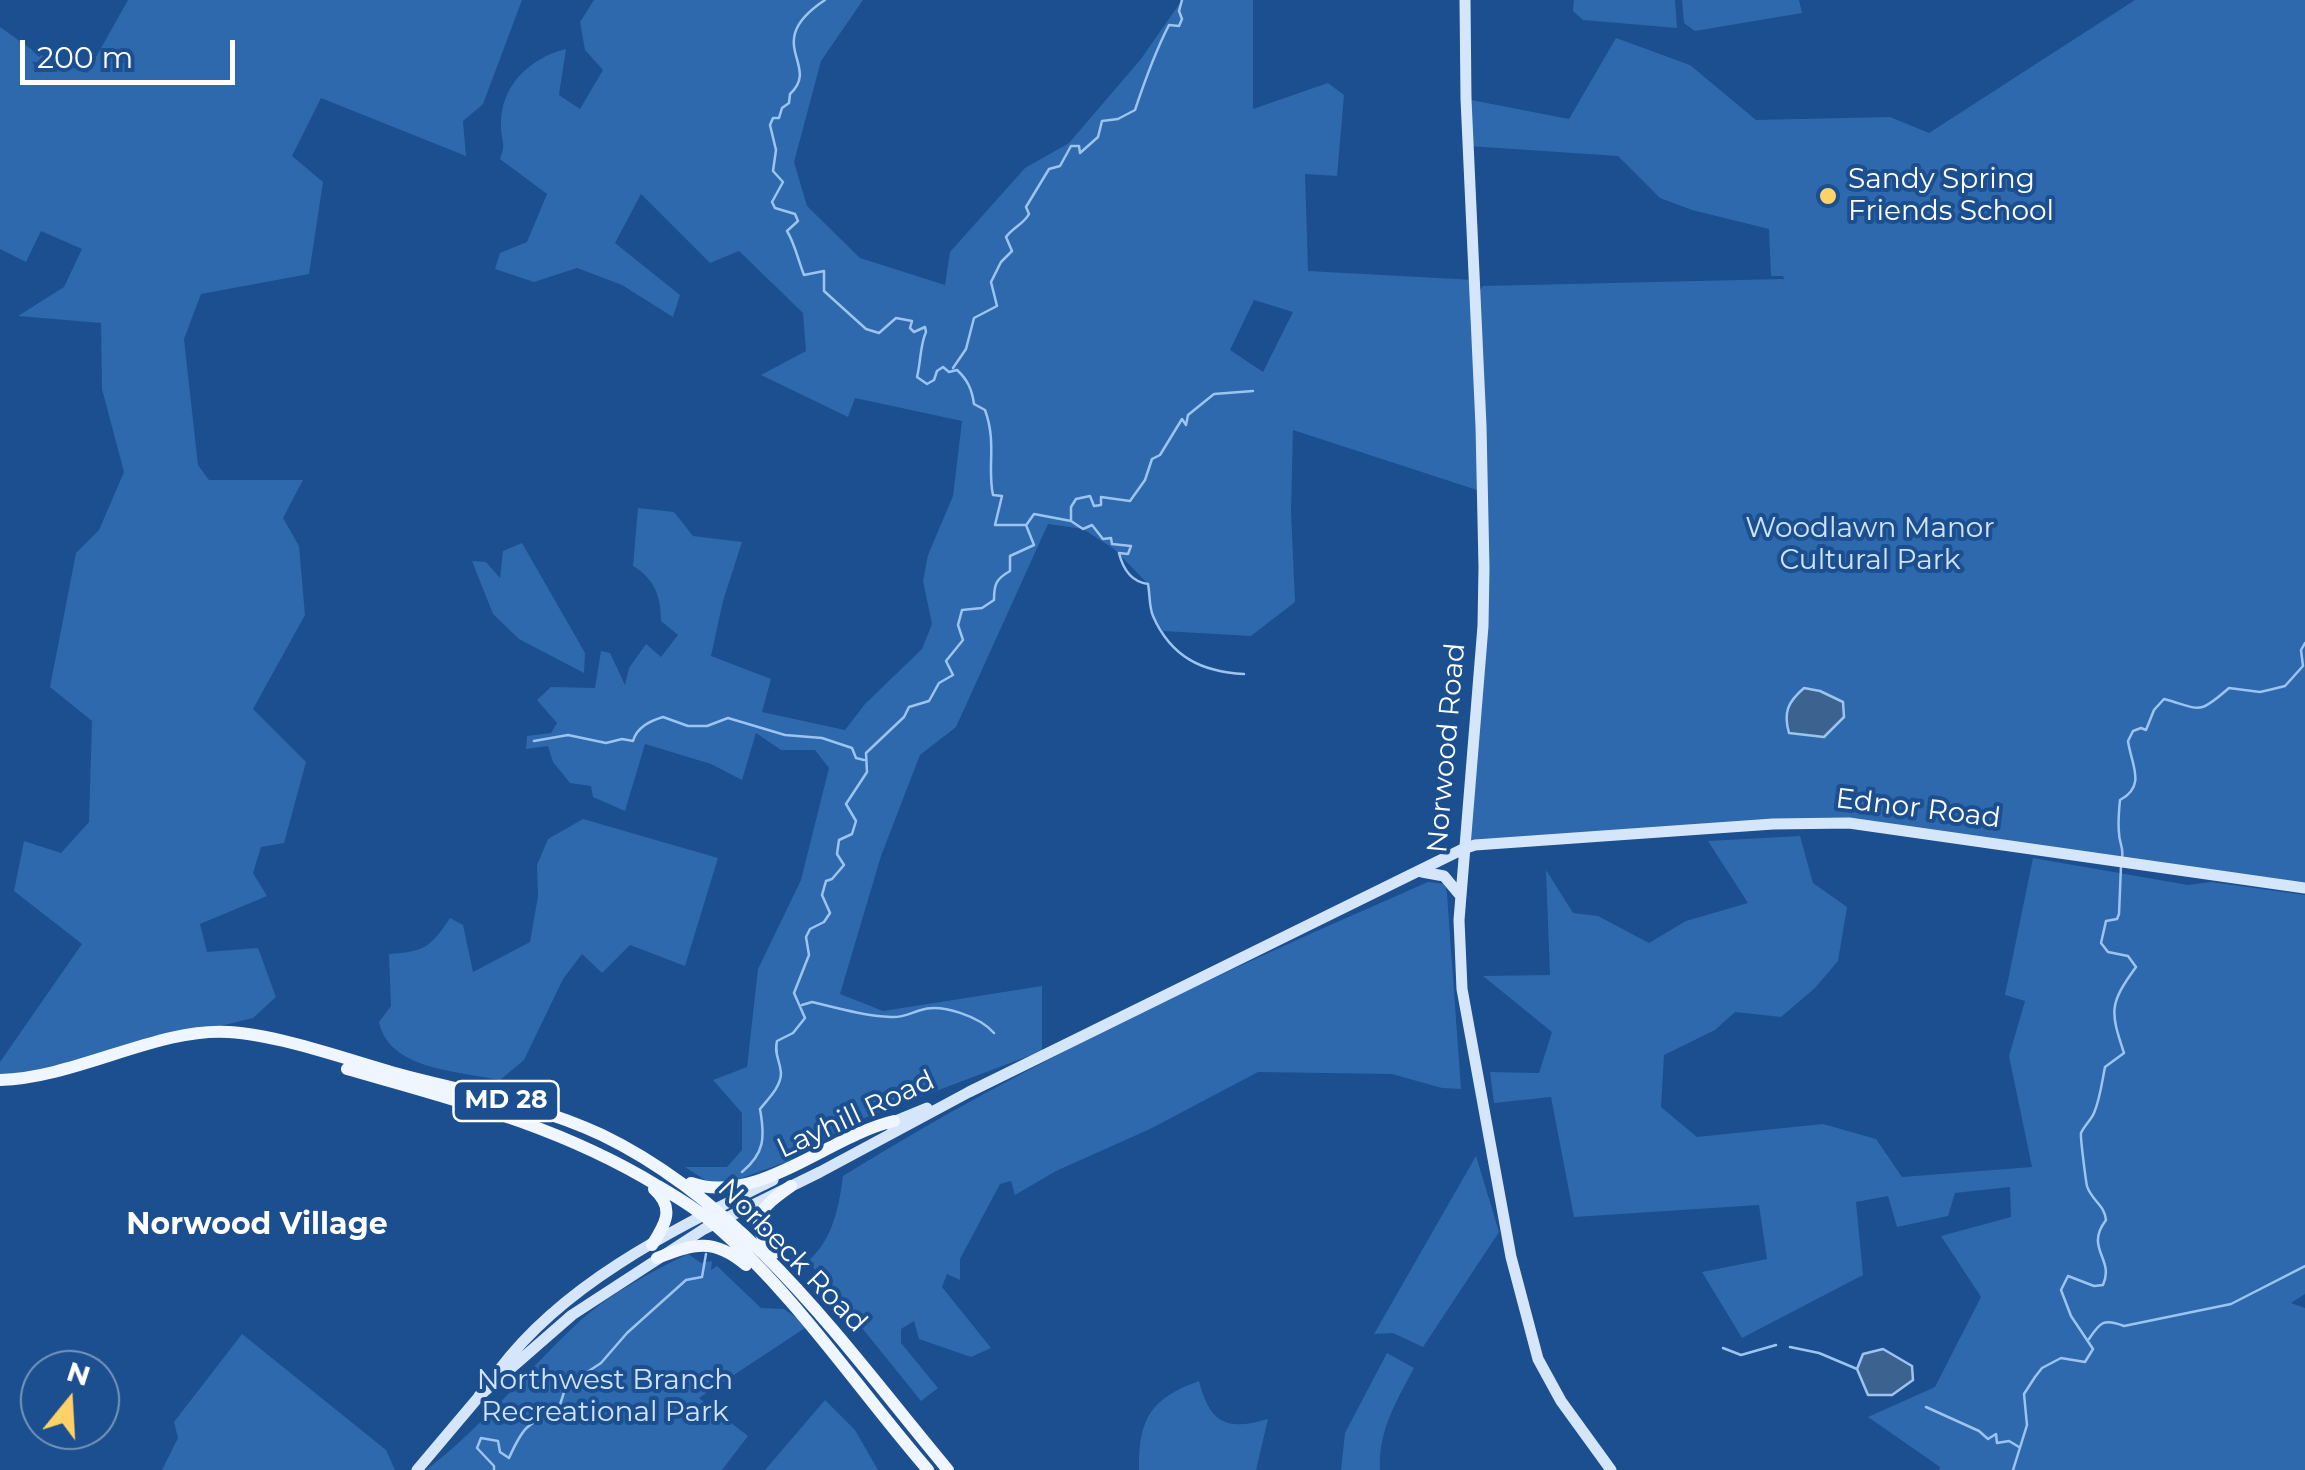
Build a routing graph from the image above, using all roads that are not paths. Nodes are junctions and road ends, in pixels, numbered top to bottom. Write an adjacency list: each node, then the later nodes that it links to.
1 (1465, 0): 2 (main road, Norwood Road)
2 (1464, 849): 3 (main road, Layhill Road); 4 (main road, Ednor Road); 5 (main road, Norwood Road)
3 (1413, 874): 5 (main road); 8 (main road, Layhill Road)
4 (2305, 888)
5 (1461, 896): 20 (main road, Norwood Road)
6 (275, 1041): 7 (main road, Norbeck Road / MD 28); 10 (main road, Norbeck Road / MD 28); 11 (main road, Norbeck Road / MD 28)
7 (0, 1080)
8 (968, 1092): 9 (main road, Layhill Road); 12 (main road, Layhill Road)
9 (894, 1122): 11 (main road); 13 (main road, Layhill Road)
10 (629, 1168): 13 (main road, Norbeck Road / MD 28); 14 (main road)
11 (661, 1169): 13 (main road, Norbeck Road / MD 28)
12 (791, 1186): 13 (main road, Layhill Road); 16 (main road)
13 (715, 1216): 14 (main road, Layhill Road); 15 (main road, Norbeck Road); 16 (main road, Norbeck Road)
14 (655, 1252): 15 (main road); 17 (main road, Layhill Road)
15 (824, 1343): 18 (main road, Norbeck Road)
16 (861, 1365): 19 (main road, Norbeck Road)
17 (417, 1470)
18 (928, 1470)
19 (948, 1470)
20 (1611, 1470)

